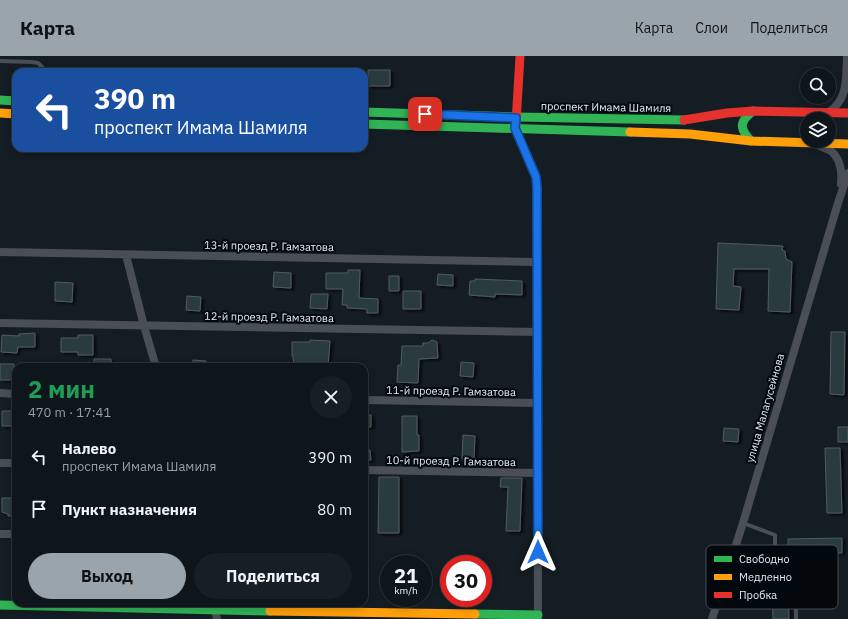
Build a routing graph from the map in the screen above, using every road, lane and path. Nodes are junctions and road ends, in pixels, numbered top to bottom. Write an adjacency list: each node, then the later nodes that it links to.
1 (520, 56): 16 (main road)
2 (847, 56): 5 (street)
3 (0, 61): 4 (lane)
4 (43, 68)
5 (847, 87): 11 (street)
6 (0, 100): 7 (main road)
7 (12, 101)
8 (368, 112): 16 (main road, проспект Имама Шамиля)
9 (753, 112): 10 (main road, проспект Имама Шамиля); 16 (main road, проспект Имама Шамиля); 19 (main road)
10 (800, 112)
11 (829, 112)
12 (836, 112): 14 (main road, проспект Имама Шамиля)
13 (0, 113): 15 (main road)
14 (848, 113)
15 (12, 114)
16 (516, 118): 18 (main road)
17 (368, 124): 18 (main road, проспект Имама Шамиля)
18 (515, 128): 19 (main road, проспект Имама Шамиля); 28 (street)
19 (751, 141): 20 (main road, проспект Имама Шамиля)
20 (800, 142)
21 (836, 143): 22 (main road, проспект Имама Шамиля)
22 (848, 144)
23 (823, 148): 25 (street)
24 (848, 173): 25 (street)
25 (838, 203): 41 (street, улица Малагусейнова)
26 (0, 252): 27 (street, 13-й проезд Р. Гамзатова)
27 (126, 255): 28 (street, 13-й проезд Р. Гамзатова); 30 (street)
28 (537, 262): 31 (street)
29 (0, 323): 30 (street, 12-й проезд Р. Гамзатова)
30 (144, 326): 31 (street, 12-й проезд Р. Гамзатова); 32 (street)
31 (538, 332): 36 (street)
32 (155, 363)
33 (0, 393): 34 (street)
34 (12, 394)
35 (368, 400): 36 (street, 11-й проезд Р. Гамзатова)
36 (538, 403): 40 (street)
37 (0, 463): 38 (street)
38 (12, 463)
39 (368, 470): 40 (street, 10-й проезд Р. Гамзатова)
40 (538, 473): 51 (street)
41 (743, 523): 44 (street, улица Малагусейнова); 45 (lane)
42 (0, 534): 43 (street)
43 (12, 534)
44 (736, 545)
45 (775, 545)
46 (0, 605): 47 (main road)
47 (12, 605)
48 (214, 607): 52 (street)
49 (243, 607): 51 (main road)
50 (715, 609): 53 (street, улица Малагусейнова)
51 (538, 617)
52 (217, 619)
53 (712, 619)

